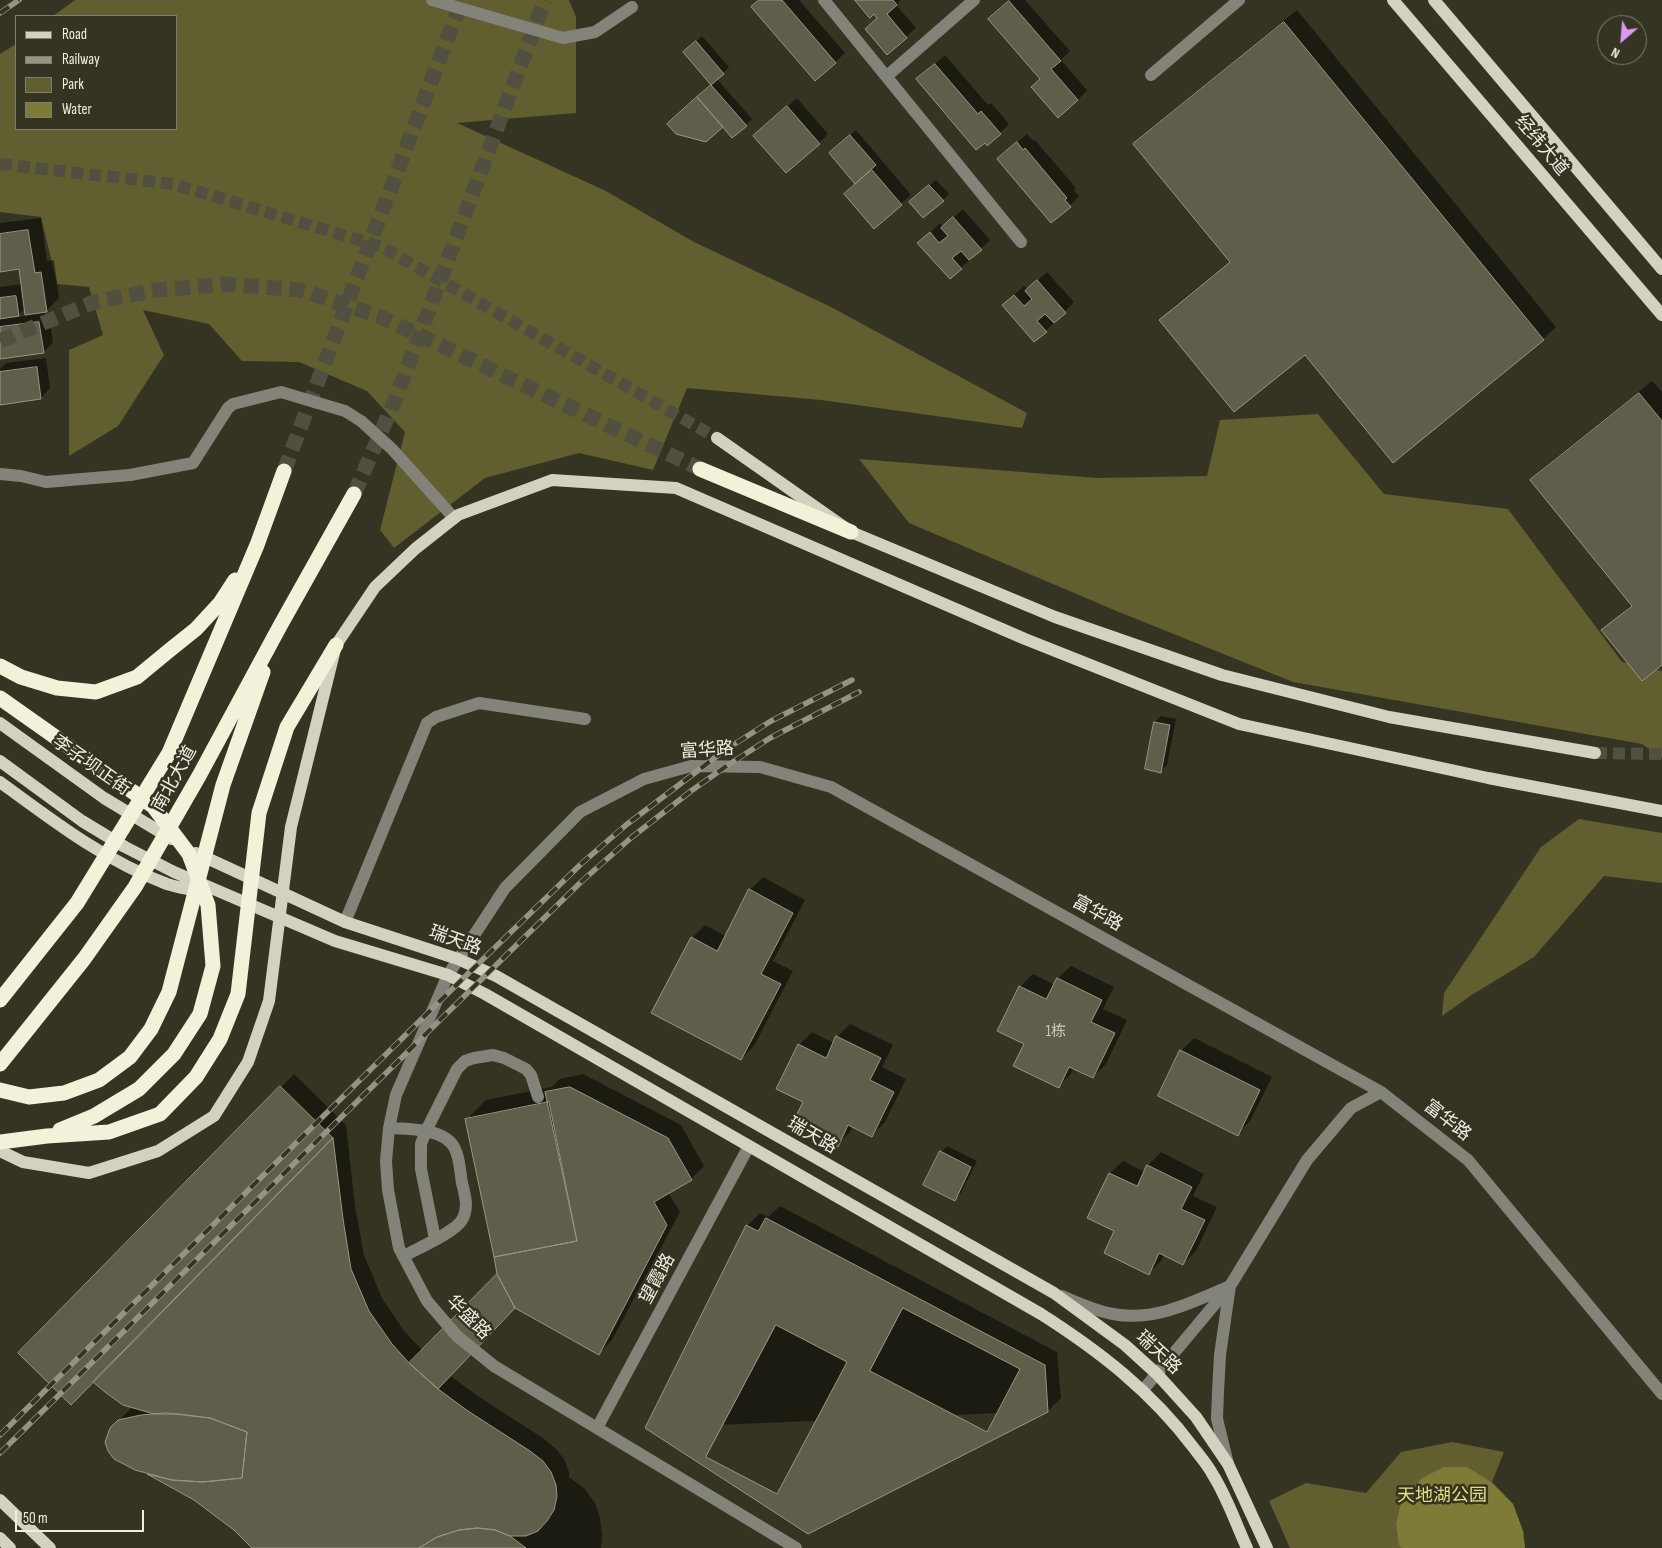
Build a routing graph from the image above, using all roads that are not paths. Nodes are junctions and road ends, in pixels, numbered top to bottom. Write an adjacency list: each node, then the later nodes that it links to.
1 (432, 0): 7 (street)
2 (824, 0): 9 (street)
3 (974, 0): 9 (street)
4 (1239, 0): 8 (street)
5 (1394, 0): 12 (main road, 经纬大道)
6 (1434, 0): 11 (main road, 经纬大道)
7 (632, 7)
8 (1151, 75)
9 (887, 76): 10 (street)
10 (1021, 242)
11 (1662, 270)
12 (1662, 315)
13 (717, 438): 19 (main road)
14 (700, 468): 19 (highway)
15 (284, 471): 20 (highway, 南北大道)
16 (0, 474): 18 (street)
17 (354, 494): 21 (highway, 南北大道)
18 (454, 518): 22 (main road); 30 (main road)
19 (851, 532): 27 (main road)
20 (257, 545): 23 (highway); 36 (highway, 南北大道)
21 (280, 626): 37 (highway, 南北大道); 38 (highway)
22 (336, 646): 43 (highway); 46 (main road)
23 (0, 666)
24 (0, 698): 43 (highway)
25 (586, 719): 33 (street)
26 (0, 723): 31 (main road, 李子坝正街)
27 (1595, 753)
28 (0, 761): 32 (main road)
29 (0, 782): 32 (main road)
30 (1662, 811)
31 (243, 875): 33 (main road, 瑞天路)
32 (236, 899): 35 (main road, 瑞天路)
33 (345, 922): 34 (main road, 瑞天路)
34 (458, 959): 35 (street, 华盛路); 39 (street, 富华路); 50 (main road, 瑞天路)
35 (448, 975): 41 (street, 华盛路); 45 (main road, 瑞天路)
36 (0, 1000)
37 (0, 1064)
38 (0, 1090)
39 (1381, 1092): 49 (street); 53 (street, 富华路)
40 (538, 1097): 42 (street)
41 (389, 1128): 42 (street); 48 (street, 华盛路)
42 (426, 1131): 47 (street); 47 (street)
43 (46, 1136): 44 (highway)
44 (0, 1142)
45 (749, 1146): 52 (main road, 瑞天路); 54 (street, 望霞路)
46 (0, 1151)
47 (435, 1239): 48 (street)
48 (404, 1256): 54 (street, 华盛路)
49 (1230, 1286): 50 (street); 51 (street); 55 (street)
50 (1054, 1293): 51 (main road, 瑞天路)
51 (1157, 1374): 52 (street); 55 (main road, 瑞天路)
52 (1143, 1390): 61 (main road, 瑞天路)
53 (1662, 1394)
54 (597, 1428): 60 (street, 华盛路)
55 (1228, 1464): 62 (main road, 瑞天路)
56 (0, 1500): 59 (main road)
57 (0, 1538): 58 (main road)
58 (10, 1548)
59 (50, 1548)
60 (796, 1548)
61 (1247, 1548)
62 (1267, 1548)

